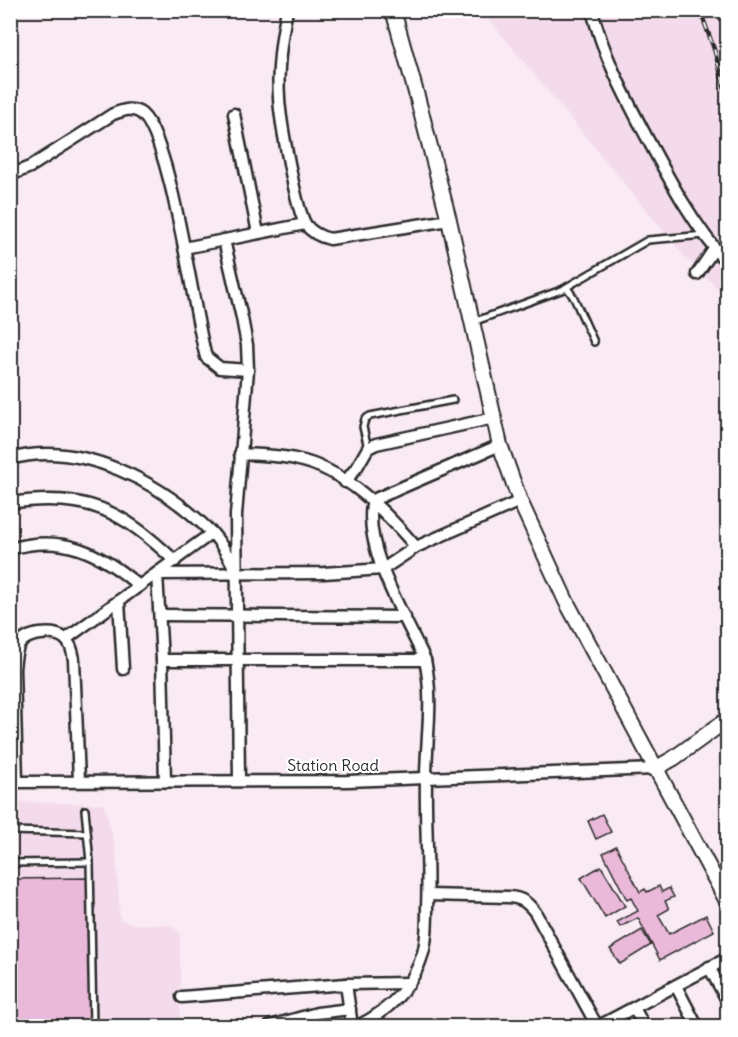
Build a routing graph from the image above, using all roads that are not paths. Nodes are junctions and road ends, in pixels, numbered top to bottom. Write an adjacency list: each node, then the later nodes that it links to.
1 (287, 10): 7 (street)
2 (393, 10): 6 (main road)
3 (592, 10): 9 (street)
4 (234, 114): 8 (street)
5 (10, 175): 11 (street)
6 (449, 220): 7 (street); 16 (main road)
7 (305, 224): 8 (street)
8 (258, 233): 10 (street)
9 (705, 235): 12 (street); 15 (lane)
10 (224, 240): 11 (street); 18 (street)
11 (184, 248): 18 (street)
12 (714, 249): 13 (street); 14 (street)
13 (728, 264)
14 (697, 274)
15 (564, 289): 16 (lane); 17 (lane)
16 (471, 322): 20 (main road)
17 (594, 342)
18 (248, 370): 23 (street)
19 (453, 400): 22 (lane)
20 (494, 418): 21 (main road); 22 (street)
21 (500, 445): 26 (street); 27 (main road)
22 (368, 448): 25 (street)
23 (240, 453): 25 (street); 34 (street)
24 (10, 459): 29 (street)
25 (345, 482): 26 (street)
26 (373, 501): 30 (street); 33 (street)
27 (519, 501): 30 (street); 49 (main road)
28 (10, 504): 32 (street)
29 (212, 533): 32 (street); 34 (street)
30 (416, 547): 33 (street)
31 (10, 549): 36 (street)
32 (176, 561): 35 (street)
33 (383, 569): 34 (street); 40 (street)
34 (237, 573): 35 (street); 39 (street)
35 (157, 574): 36 (street); 38 (street)
36 (138, 586): 37 (street)
37 (119, 601): 42 (street); 47 (street)
38 (160, 615): 39 (street); 44 (street)
39 (236, 616): 40 (street); 45 (street)
40 (405, 617): 46 (street)
41 (10, 636): 43 (street)
42 (66, 639): 43 (street); 52 (street)
43 (20, 643): 54 (street)
44 (162, 660): 45 (street); 53 (street)
45 (237, 660): 46 (street); 51 (street)
46 (425, 660): 50 (street)
47 (123, 669)
48 (728, 719): 49 (main road)
49 (655, 769): 50 (street, Station Road); 61 (main road)
50 (426, 779): 51 (street, Station Road); 60 (street)
51 (239, 780): 53 (street, Station Road)
52 (79, 781): 53 (street, Station Road); 54 (street, Station Road)
53 (165, 781)
54 (14, 782)
55 (85, 810): 57 (lane)
56 (10, 831): 57 (lane)
57 (87, 833): 58 (lane)
58 (90, 862): 59 (lane); 71 (lane)
59 (10, 863)
60 (428, 895): 64 (street); 75 (street)
61 (728, 903)
62 (728, 958): 63 (street)
63 (709, 967): 66 (street); 68 (street)
64 (409, 983): 65 (street); 74 (street)
65 (346, 984): 67 (street); 70 (street)
66 (676, 986): 69 (street); 77 (street)
67 (182, 997)
68 (728, 1002)
69 (634, 1008): 75 (street); 76 (street)
70 (350, 1009): 72 (street); 73 (street)
71 (93, 1026)
72 (270, 1026)
73 (352, 1026)
74 (358, 1026)
75 (598, 1026)
76 (644, 1026)
77 (697, 1026)

